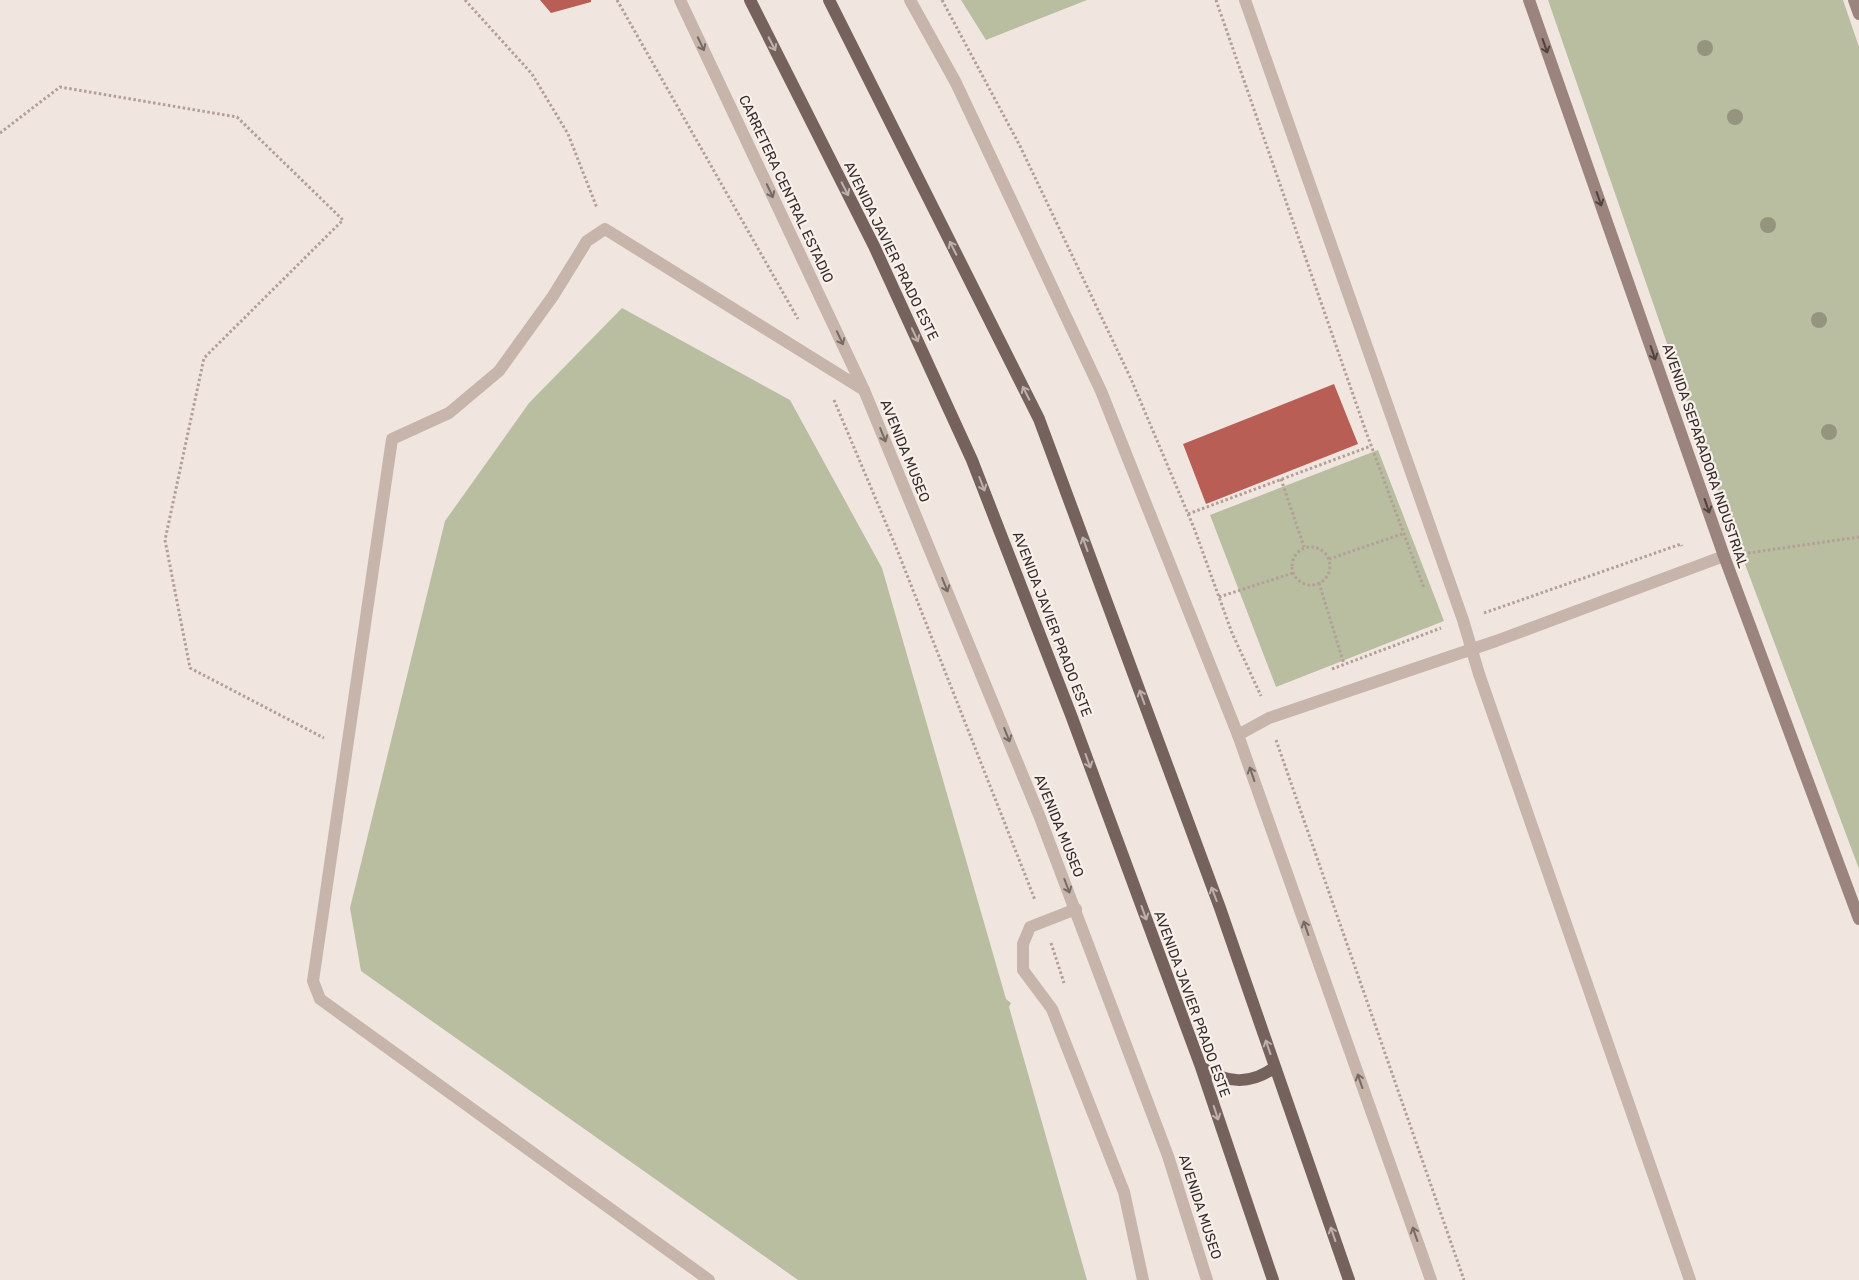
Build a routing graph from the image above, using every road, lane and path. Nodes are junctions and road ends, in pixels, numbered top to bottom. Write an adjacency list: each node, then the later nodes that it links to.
1 (465, 0): 13 (path)
2 (617, 0): 14 (path)
3 (680, 0): 16 (street, CARRETERA CENTRAL ESTADIO, one-way to 16)
4 (750, 0): 39 (main road, AVENIDA JAVIER PRADO ESTE, one-way to 39)
5 (829, 0): 40 (main road, one-way to 5)
6 (910, 0): 33 (street)
7 (1216, 0): 17 (path)
8 (1245, 0): 31 (street)
9 (1529, 0): 23 (main road, AVENIDA SEPARADORA INDUSTRIAL, one-way to 23)
10 (1854, 0): 11 (main road)
11 (1859, 14)
12 (0, 134): 34 (path)
13 (605, 229): 15 (street); 34 (street)
14 (798, 321)
15 (818, 361): 16 (street); 37 (path)
16 (864, 390): 35 (street, AVENIDA MUSEO, one-way to 35)
17 (1371, 446): 18 (path); 20 (path)
18 (1281, 480): 19 (path); 22 (path)
19 (1188, 514)
20 (1402, 534): 24 (path); 27 (path)
21 (1859, 537): 23 (path)
22 (1304, 547): 24 (path); 25 (path)
23 (1724, 556): 31 (street); 36 (main road, AVENIDA SEPARADORA INDUSTRIAL)
24 (1329, 559): 26 (path)
25 (1293, 573): 26 (path); 28 (path)
26 (1319, 583): 32 (path)
27 (1426, 594)
28 (1219, 597)
29 (1437, 620): 30 (path)
30 (1440, 628)
31 (1473, 649): 33 (street); 47 (street)
32 (1344, 664)
33 (1238, 735): 46 (street, one-way to 33)
34 (346, 750): 41 (street)
35 (1076, 909): 37 (street); 43 (street, AVENIDA MUSEO)
36 (1859, 919)
37 (1044, 922): 38 (path); 42 (street)
38 (1066, 988)
39 (1201, 1067): 40 (main road); 44 (main road, AVENIDA JAVIER PRADO ESTE, one-way to 44)
40 (1275, 1067): 45 (main road, one-way to 40)
41 (709, 1280)
42 (1143, 1280)
43 (1207, 1280)
44 (1273, 1280)
45 (1349, 1280)
46 (1431, 1280)
47 (1690, 1280)

